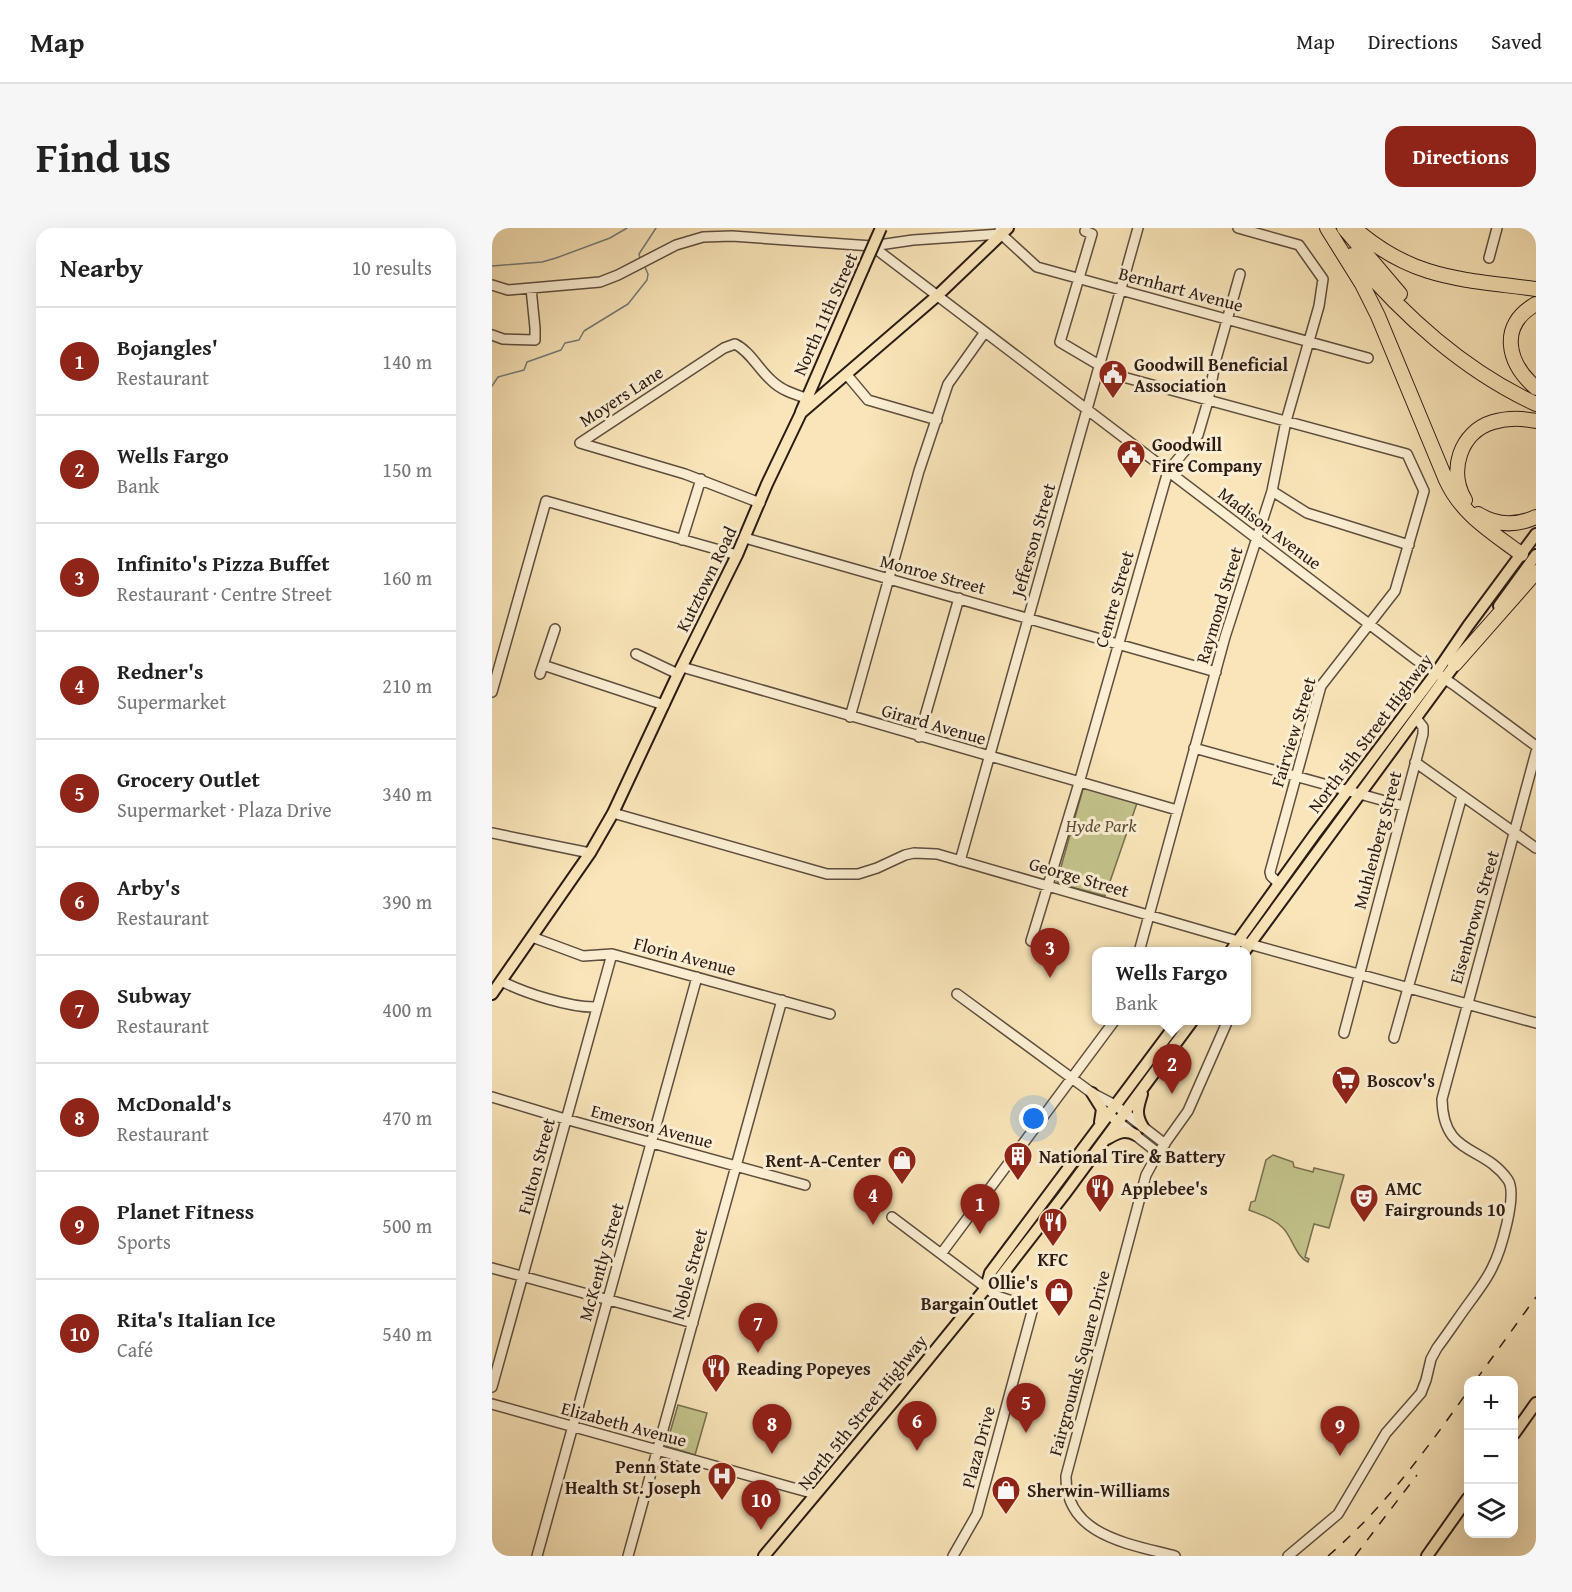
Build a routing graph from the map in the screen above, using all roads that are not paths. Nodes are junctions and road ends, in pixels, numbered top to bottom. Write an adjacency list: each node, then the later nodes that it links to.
1 (881, 228): 29 (main road, North 11th Street, bridge)
2 (1138, 228): 17 (street, Jefferson Street)
3 (1238, 228): 23 (street, Raymond Street)
4 (1328, 228): 31 (highway); 48 (highway)
5 (1344, 228): 28 (highway)
6 (1354, 228): 16 (highway)
7 (1497, 228): 11 (street)
8 (1003, 230): 10 (street); 13 (street, Bernhart Avenue); 18 (main road, Kutztown Road)
9 (1085, 231): 13 (street)
10 (872, 246): 15 (street); 18 (street, Madison Avenue)
11 (1489, 258)
12 (1240, 274): 20 (street, Centre Street)
13 (1079, 278): 17 (street, Bernhart Avenue); 25 (street, Fairview Street)
14 (492, 285): 15 (street)
15 (531, 288): 22 (street)
16 (1536, 289)
17 (1120, 290): 20 (street, Bernhart Avenue); 25 (street, Jefferson Street)
18 (938, 295): 21 (street, Madison Avenue); 26 (main road, Kutztown Road)
19 (1536, 304): 27 (highway)
20 (1227, 319): 23 (street, Bernhart Avenue); 30 (street, Centre Street)
21 (985, 332): 32 (street, Madison Avenue); 34 (street)
22 (492, 335)
23 (1308, 342): 24 (street, Bernhart Avenue); 35 (street, Raymond Street)
24 (1368, 358)
25 (1099, 365): 30 (street, Fairview Street); 32 (street, Jefferson Street)
26 (847, 375): 33 (main road, Kutztown Road); 34 (street)
27 (1536, 388)
28 (1536, 395)
29 (806, 398): 33 (main road, North 11th Street); 38 (street, Moyers Lane)
30 (1208, 401): 35 (street, Fairview Street); 37 (street, Centre Street)
31 (1536, 404)
32 (1086, 409): 37 (street, Madison Avenue); 52 (street, Jefferson Street)
33 (801, 413): 40 (main road, Kutztown Road)
34 (937, 420): 50 (street)
35 (1286, 421): 39 (street, Raymond Street); 46 (street, Fairview Street)
36 (1536, 421): 41 (highway)
37 (1168, 471): 44 (street, Madison Avenue); 55 (street, Centre Street)
38 (701, 479): 40 (street, Moyers Lane); 45 (street)
39 (1272, 491): 44 (street, Raymond Street); 46 (street)
40 (760, 503): 43 (main road, Kutztown Road)
41 (1536, 517)
42 (1536, 534): 48 (main road, North 5th Street Highway)
43 (745, 538): 47 (main road, Kutztown Road); 50 (street, Monroe Street)
44 (1257, 539): 53 (street, Madison Avenue); 59 (street, Raymond Street)
45 (682, 540): 47 (street); 61 (street)
46 (1408, 545): 53 (street, Fairview Street)
47 (737, 555): 58 (main road, Kutztown Road)
48 (1531, 555): 57 (main road, North 5th Street Highway); 60 (main road, North 5th Street Highway)
49 (1536, 573): 57 (highway)
50 (889, 579): 51 (street, Monroe Street); 63 (street)
51 (959, 598): 52 (street, Monroe Street); 65 (street)
52 (1028, 617): 55 (street, Monroe Street); 69 (street, Jefferson Street)
53 (1370, 624): 60 (street, Madison Avenue); 71 (street, Fairview Street)
54 (555, 629): 62 (street)
55 (1119, 644): 59 (street, Monroe Street); 72 (street, Centre Street)
56 (636, 654): 58 (street, Girard Avenue)
57 (1455, 664): 60 (main road, North 5th Street Highway)
58 (680, 670): 62 (main road, Kutztown Road); 63 (street, Girard Avenue)
59 (1216, 672): 67 (street, Raymond Street)
60 (1440, 676): 64 (main road, North 5th Street Highway); 66 (street, Madison Avenue); 73 (main road, North 5th Street Highway)
61 (492, 692)
62 (664, 705): 78 (main road, Kutztown Road)
63 (850, 717): 65 (street, Girard Avenue)
64 (1416, 718): 70 (street, Muhlenberg Street); 74 (main road, North 5th Street Highway)
65 (919, 737): 69 (street, Girard Avenue)
66 (1536, 746)
67 (1194, 748): 71 (street); 77 (street, Raymond Street)
68 (1536, 752): 80 (street, Eisenbrown Street)
69 (990, 757): 72 (street, Girard Avenue); 83 (street, Jefferson Street)
70 (1415, 762): 75 (street); 76 (street, Muhlenberg Street)
71 (1296, 776): 73 (street); 84 (street, Fairview Street)
72 (1079, 783): 77 (street, Girard Avenue); 85 (street, Centre Street)
73 (1347, 791): 74 (street); 84 (main road, North 5th Street Highway)
74 (1359, 795): 76 (street); 93 (main road, North 5th Street Highway)
75 (1462, 796): 80 (street); 99 (street)
76 (1403, 806): 96 (street, Muhlenberg Street)
77 (1178, 810): 86 (street, Raymond Street)
78 (613, 813): 82 (main road, Kutztown Road); 83 (street, George Street)
79 (492, 832): 82 (street)
80 (1514, 833): 81 (street); 103 (street, Eisenbrown Street)
81 (1536, 848)
82 (590, 853): 87 (main road, Kutztown Road)
83 (960, 861): 85 (street, George Street)
84 (1279, 884): 89 (main road, North 5th Street Highway)
85 (1047, 886): 86 (street, George Street); 88 (street, Centre Street)
86 (1149, 915): 89 (street, George Street); 90 (street, Raymond Street)
87 (532, 937): 95 (street, Florin Avenue); 98 (main road, Kutztown Road)
88 (1031, 941)
89 (1238, 941): 91 (main road, North 5th Street Highway); 92 (street, George Street)
90 (1139, 947)
91 (1233, 947)
92 (1245, 947)
93 (1248, 947)
94 (1251, 950): 96 (street, George Street)
95 (612, 954): 97 (street, Florin Avenue); 104 (street, Fulton Street)
96 (1360, 974): 99 (street, George Street); 111 (street, Muhlenberg Street)
97 (697, 977): 102 (street, Florin Avenue); 122 (street, McKently Street)
98 (501, 981): 100 (main road, Kutztown Road); 104 (street)
99 (1409, 987): 103 (street, George Street); 112 (street)
100 (492, 994)
101 (957, 994): 113 (street)
102 (782, 1000): 105 (street, Florin Avenue); 126 (street, Noble Street)
103 (1467, 1004): 106 (street, George Street); 148 (street, Eisenbrown Street)
104 (597, 1008): 119 (street, Fulton Street)
105 (830, 1014)
106 (1536, 1023)
107 (1111, 1025): 113 (street)
108 (1175, 1025): 115 (main road, North 5th Street Highway)
109 (1189, 1025): 114 (main road, North 5th Street Highway)
110 (1226, 1025): 124 (street, Fairgrounds Square Drive)
111 (1344, 1033)
112 (1394, 1038)
113 (1071, 1078): 116 (street); 129 (street)
114 (1144, 1086): 118 (main road, North 5th Street Highway); 121 (main road)
115 (1128, 1088): 116 (main road); 118 (main road, North 5th Street Highway)
116 (1097, 1095): 118 (street); 120 (main road)
117 (492, 1097): 119 (street, Emerson Avenue)
118 (1116, 1113): 120 (main road, North 5th Street Highway); 121 (street); 123 (main road, North 5th Street Highway)
119 (566, 1119): 122 (street, Emerson Avenue); 131 (street, Fulton Street)
120 (1100, 1125): 132 (main road, North 5th Street Highway)
121 (1139, 1131): 123 (main road); 124 (street); 125 (street)
122 (652, 1142): 126 (street, Emerson Avenue); 133 (street, McKently Street)
123 (1101, 1142): 132 (main road, North 5th Street Highway)
124 (1165, 1144): 125 (street, Fairgrounds Square Drive)
125 (1158, 1152): 147 (street, Fairgrounds Square Drive)
126 (736, 1165): 127 (street, Emerson Avenue); 134 (street, Noble Street)
127 (805, 1185)
128 (892, 1217): 129 (street)
129 (941, 1254): 132 (street)
130 (492, 1268): 131 (street)
131 (522, 1276): 133 (street); 135 (street, Fulton Street)
132 (986, 1287): 141 (main road, North 5th Street Highway); 146 (street, Plaza Drive)
133 (607, 1300): 134 (street); 138 (street, McKently Street)
134 (693, 1323): 140 (street, Noble Street)
135 (492, 1387)
136 (1536, 1403): 139 (main road)
137 (492, 1404): 138 (street, Elizabeth Avenue)
138 (574, 1427): 140 (street, Elizabeth Avenue); 143 (street, McKently Street)
139 (1517, 1430)
140 (658, 1450): 141 (street, Elizabeth Avenue); 144 (street, Noble Street)
141 (815, 1494): 145 (main road, North 5th Street Highway)
142 (1464, 1504): 149 (main road)
143 (537, 1556)
144 (628, 1556)
145 (764, 1556)
146 (953, 1556)
147 (1175, 1556)
148 (1288, 1556)
149 (1427, 1556)

